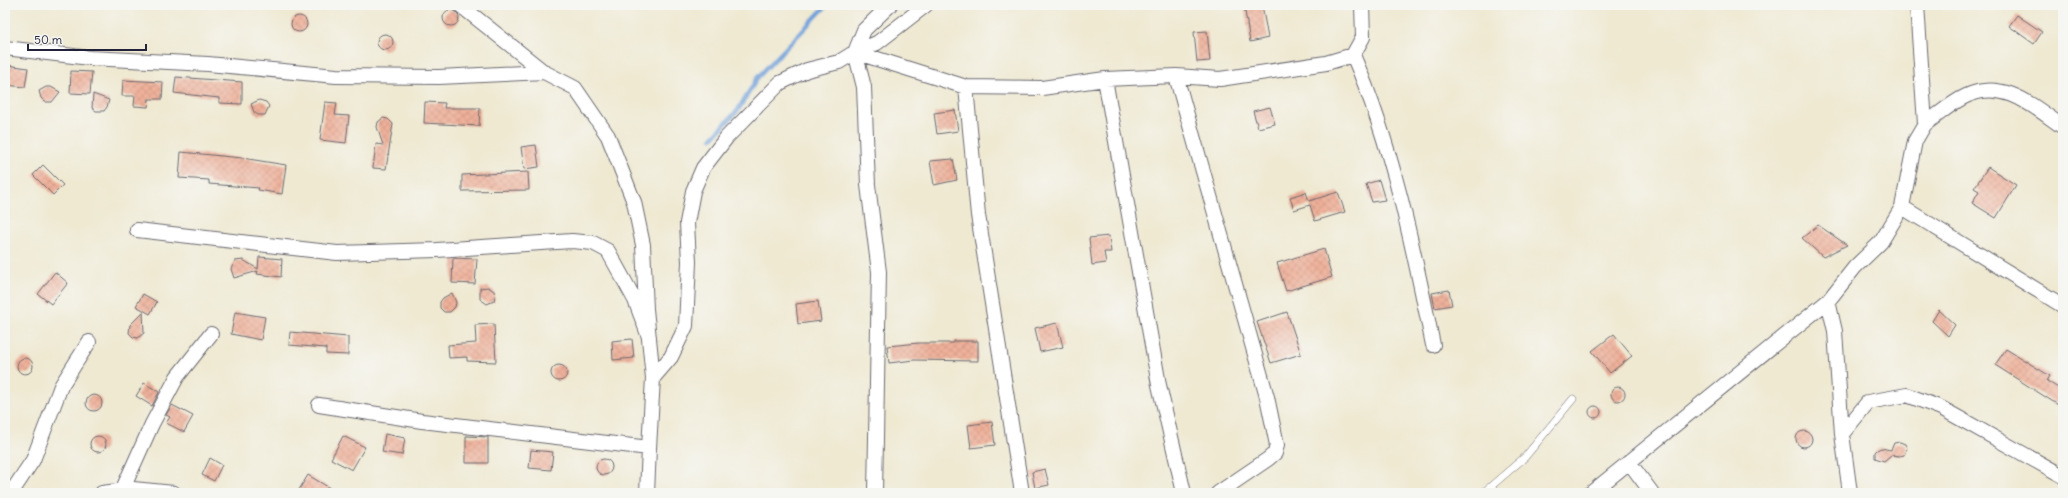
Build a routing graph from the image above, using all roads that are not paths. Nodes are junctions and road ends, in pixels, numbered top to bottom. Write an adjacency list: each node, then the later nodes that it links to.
1 (460, 5): 9 (street)
2 (890, 5): 7 (street)
3 (926, 5): 7 (street)
4 (1362, 5): 8 (street)
5 (1917, 5): 13 (street)
6 (5, 48): 9 (street)
7 (855, 52): 12 (street); 23 (street); 35 (street)
8 (1353, 55): 10 (street); 22 (street)
9 (544, 72): 20 (street)
10 (1176, 76): 11 (street); 38 (street)
11 (1105, 80): 12 (street); 37 (street)
12 (966, 87): 36 (street)
13 (1925, 124): 14 (street); 15 (street)
14 (2063, 127)
15 (1902, 207): 17 (street); 18 (street)
16 (138, 230): 20 (street)
17 (1828, 301): 26 (street); 28 (street)
18 (2063, 306)
19 (211, 334): 30 (street)
20 (649, 337): 23 (street)
21 (89, 342): 31 (street)
22 (1433, 345)
23 (653, 378): 27 (street)
24 (1573, 399): 39 (lane)
25 (320, 405): 27 (street)
26 (1842, 434): 29 (street); 42 (street)
27 (649, 448): 34 (street)
28 (1629, 462): 40 (street); 41 (street)
29 (2063, 476)
30 (122, 492): 32 (street); 33 (street)
31 (11, 493)
32 (102, 493)
33 (174, 493)
34 (648, 493)
35 (875, 493)
36 (1022, 493)
37 (1184, 493)
38 (1218, 493)
39 (1483, 493)
40 (1591, 493)
41 (1652, 493)
42 (1850, 493)

